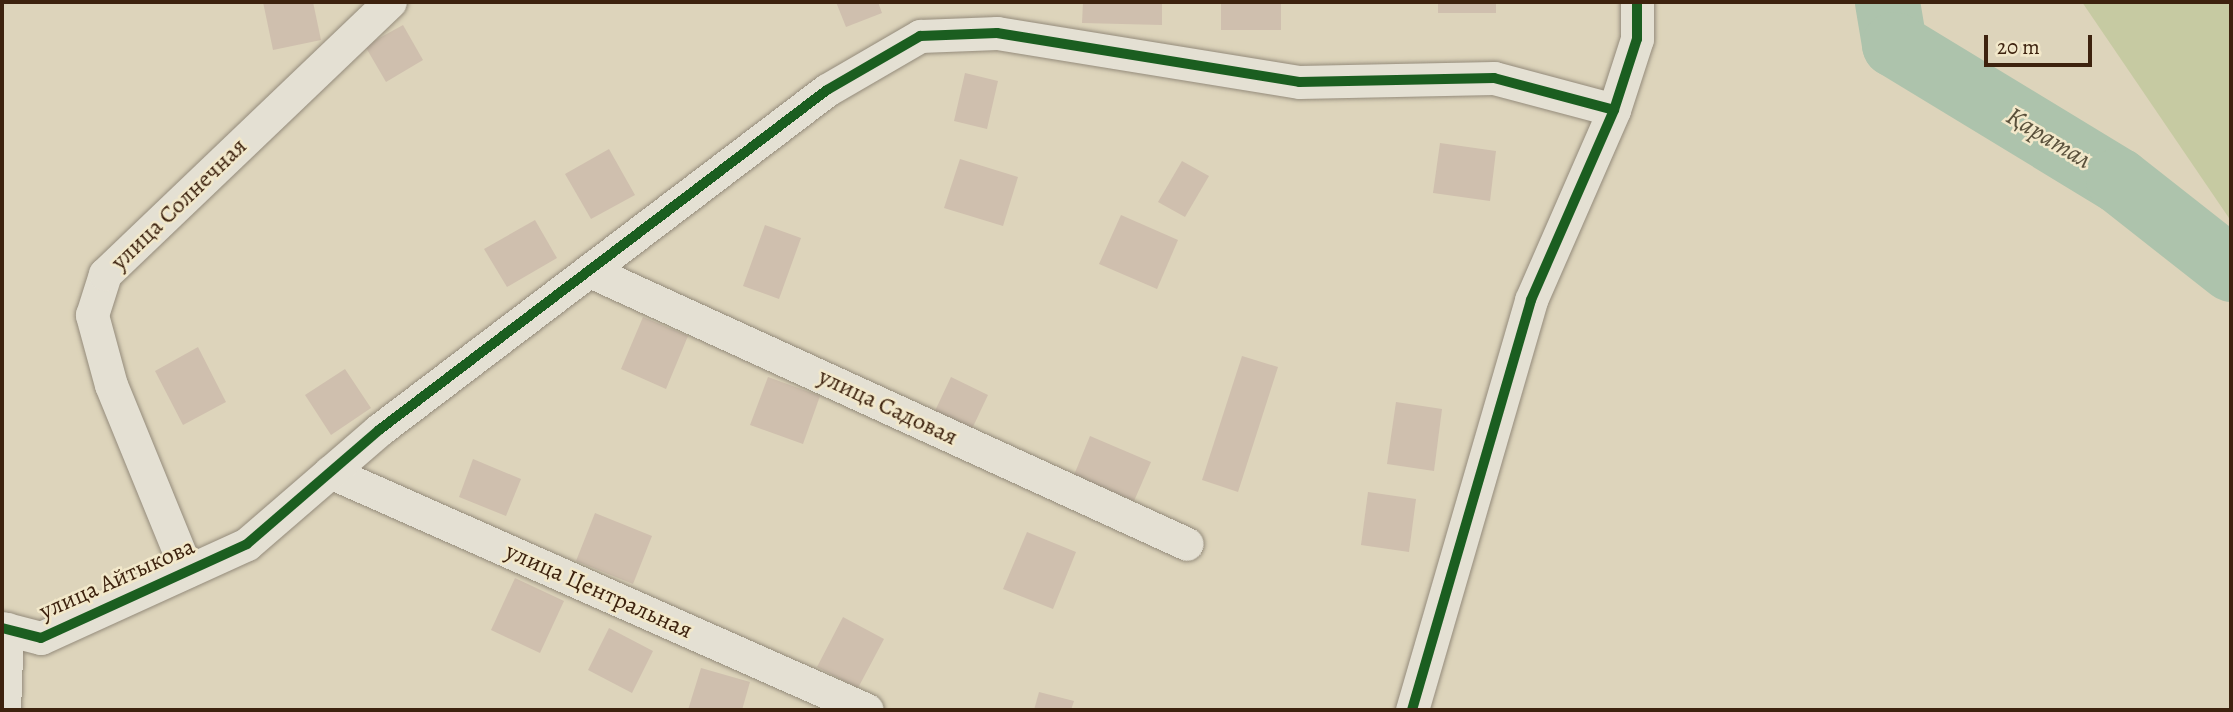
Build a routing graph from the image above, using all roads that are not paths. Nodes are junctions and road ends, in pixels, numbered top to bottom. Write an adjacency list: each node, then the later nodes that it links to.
1 (390, 2): 7 (street, улица Солнечная)
2 (1637, 2): 3 (street)
3 (1614, 110): 4 (street, улица Айтыкова); 11 (street)
4 (590, 271): 5 (street, улица Айтыкова); 6 (street, улица Садовая)
5 (330, 472): 7 (street, улица Айтыкова); 10 (street, улица Центральная)
6 (1187, 544)
7 (187, 571): 8 (street, улица Айтыкова)
8 (4, 628): 9 (street)
9 (4, 710)
10 (867, 710)
11 (1412, 710)

